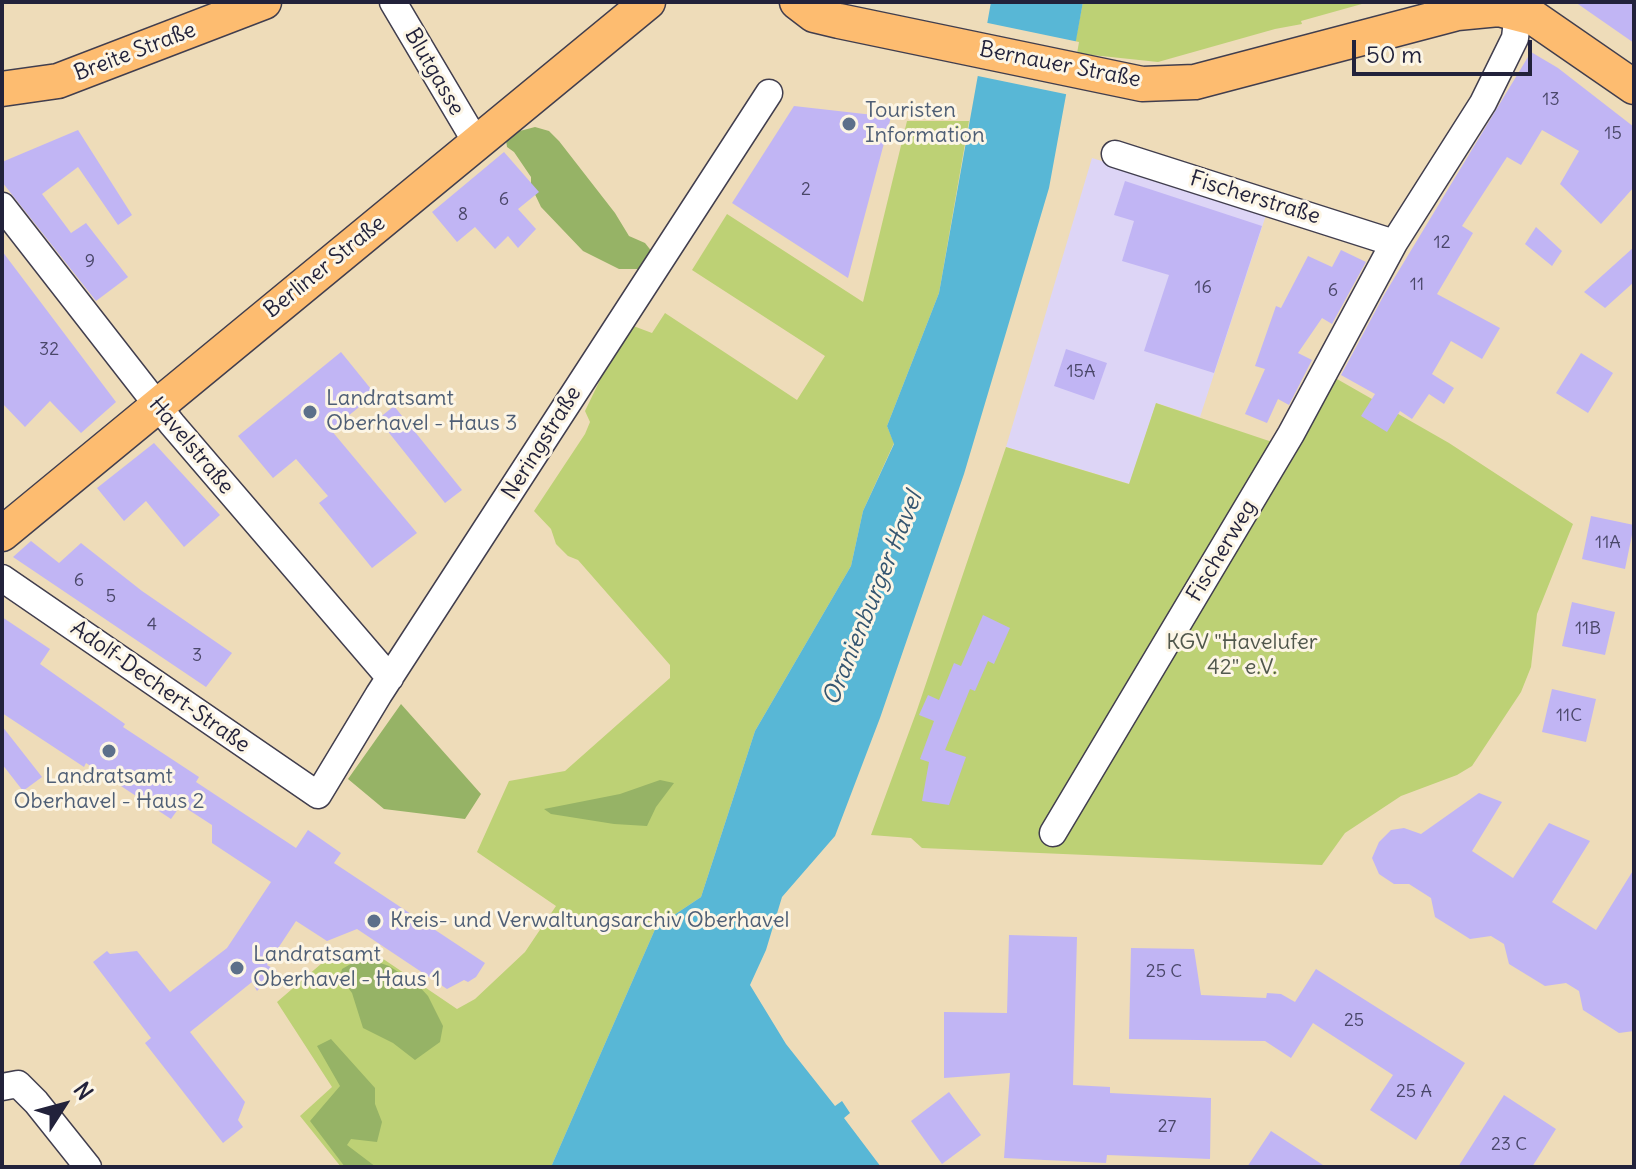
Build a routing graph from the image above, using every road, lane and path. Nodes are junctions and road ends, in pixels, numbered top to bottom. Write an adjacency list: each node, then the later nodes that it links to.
1 (264, 2): 7 (main road, Breite Straße)
2 (393, 2): 9 (street, Blutgasse)
3 (648, 2): 9 (main road, Berliner Straße)
4 (797, 2): 5 (main road, Bernauer Straße)
5 (1518, 12): 6 (main road, Bernauer Straße); 12 (street)
6 (1634, 87)
7 (2, 89)
8 (769, 93): 16 (street, Neringstraße)
9 (476, 142): 13 (main road, Berliner Straße)
10 (1115, 154): 12 (street, Fischerstraße)
11 (2, 206): 13 (street, Havelstraße)
12 (1394, 243): 18 (street, Fischerweg)
13 (156, 405): 14 (main road, Berliner Straße); 16 (street, Havelstraße)
14 (2, 534)
15 (2, 578): 17 (street, Adolf-Dechert-Straße)
16 (390, 678): 17 (street, Neringstraße)
17 (318, 795)
18 (1053, 833)
19 (10, 1086): 20 (street)
20 (88, 1167)

